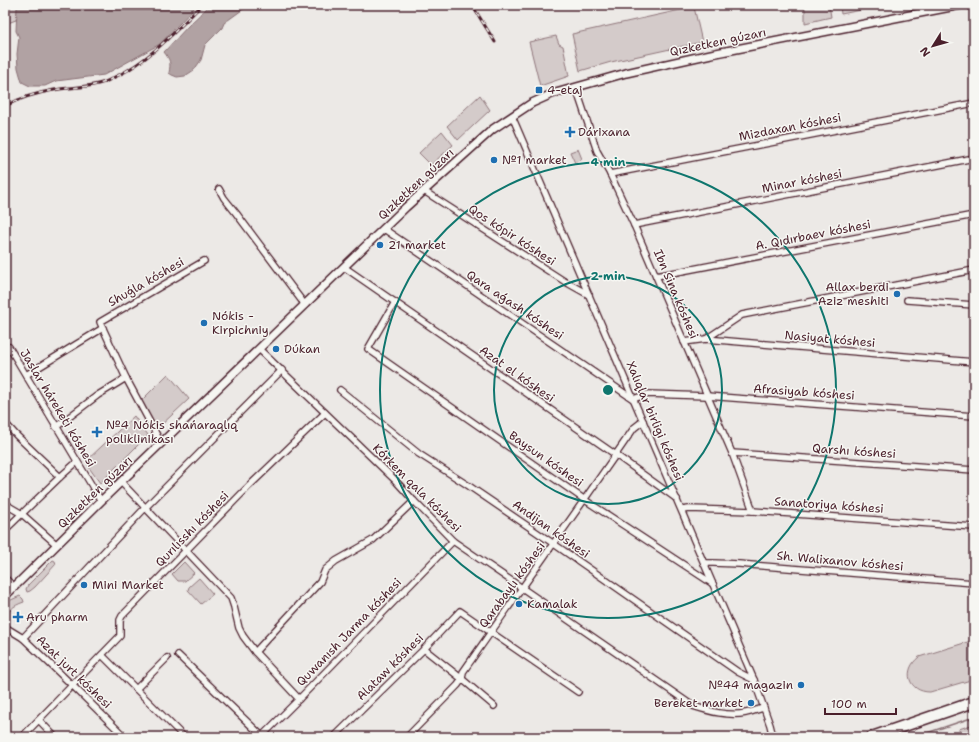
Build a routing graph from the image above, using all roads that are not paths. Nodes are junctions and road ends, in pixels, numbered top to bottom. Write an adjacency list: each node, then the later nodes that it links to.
1 (961, 5): 2 (street, Qızketken gúzarı)
2 (576, 88): 4 (street, Qızketken gúzarı); 6 (street, Ibn Sina kóshesi)
3 (974, 103): 6 (street, Mizdaxan kóshesi)
4 (512, 116): 8 (street, Qızketken gúzarı); 16 (street, Xalıqlar birligi kóshesi)
5 (974, 158): 10 (street, Minar kóshesi)
6 (610, 174): 10 (street, Ibn Sina kóshesi)
7 (219, 189): 19 (street)
8 (424, 192): 11 (street, Qızketken gúzarı); 16 (street, Qos kópir kóshesi)
9 (974, 215): 15 (street, A. Qıdırbaev kóshesi)
10 (634, 225): 15 (street, Ibn Sina kóshesi)
11 (384, 229): 13 (street, Qızketken gúzarı); 32 (street, Qara aǵash kóshesi)
12 (204, 261): 21 (street, Shuǵla kóshesi)
13 (344, 267): 18 (street, Azat el kóshesi); 19 (street, Qızketken gúzarı)
14 (974, 270): 22 (street)
15 (656, 276): 23 (street, Ibn Sina kóshesi)
16 (589, 295): 32 (street, Xalıqlar birligi kóshesi)
17 (907, 300): 20 (street)
18 (395, 302): 40 (street, Azat el kóshesi); 45 (street, Baysun kóshesi)
19 (305, 305): 25 (street, Qızketken gúzarı)
20 (974, 305)
21 (103, 328): 28 (street); 29 (street)
22 (706, 339): 23 (street, Nasiyat kóshesi); 26 (street, Nasiyat kóshesi)
23 (684, 342): 31 (street, Ibn Sina kóshesi)
24 (9, 347): 28 (street, Jaslar háreketi kóshesi)
25 (259, 349): 27 (street, Kórkem qala kóshesi); 38 (street, Qızketken gúzarı)
26 (974, 362)
27 (282, 370): 33 (street, Kórkem qala kóshesi); 50 (street)
28 (26, 375): 37 (street, Jaslar háreketi kóshesi)
29 (126, 378): 37 (street); 38 (street)
30 (340, 390): 57 (street, Andijan kóshesi)
31 (707, 396): 32 (street, Afrasiyab kóshesi); 34 (street, Afrasiyab kóshesi); 39 (street, Ibn Sina kóshesi)
32 (634, 399): 35 (street, Xalıqlar birligi kóshesi)
33 (325, 413): 49 (street, Kórkem qala kóshesi); 59 (street, Qurılısshı kóshesi)
34 (974, 416)
35 (643, 421): 40 (street, Qarabaylı kóshesi); 46 (street, Xalıqlar birligi kóshesi)
36 (5, 423): 43 (street)
37 (56, 427): 41 (street, Jaslar háreketi kóshesi)
38 (161, 443): 44 (street, Qızketken gúzarı)
39 (732, 453): 42 (street, Qarshı kóshesi); 52 (street, Ibn Sina kóshesi)
40 (616, 456): 45 (street, Qarabaylı kóshesi); 46 (street, Azat el kóshesi)
41 (77, 462): 43 (street); 48 (street, Jaslar háreketi kóshesi)
42 (974, 470)
43 (60, 477): 53 (street)
44 (121, 482): 48 (street, Qızketken gúzarı); 50 (street)
45 (585, 500): 57 (street, Qarabaylı kóshesi); 63 (street, Baysun kóshesi)
46 (677, 500): 51 (street, Xalıqlar birligi kóshesi)
47 (5, 501): 53 (street)
48 (101, 501): 58 (street, Qızketken gúzarı)
49 (414, 501): 56 (street, Kórkem qala kóshesi); 71 (street)
50 (145, 508): 59 (street); 69 (street)
51 (682, 510): 52 (street, Sanatoriya kóshesi); 60 (street, Xalıqlar birligi kóshesi)
52 (753, 511): 54 (street, Sanatoriya kóshesi)
53 (22, 514): 55 (street); 58 (street)
54 (974, 526)
55 (5, 530)
56 (453, 541): 65 (street, Kórkem qala kóshesi); 80 (street, Quwanısh Jarma kóshesi)
57 (554, 544): 65 (street, Qarabaylı kóshesi); 76 (street, Andijan kóshesi)
58 (56, 545): 64 (street, Qızketken gúzarı)
59 (186, 551): 71 (street); 72 (street, Qurılısshı kóshesi)
60 (704, 563): 62 (street, Sh. Walixanov kóshesi); 63 (street, Xalıqlar birligi kóshesi)
61 (5, 578): 64 (street)
62 (974, 583)
63 (713, 584): 76 (street, Xalıqlar birligi kóshesi)
64 (14, 587): 66 (street, Qızketken gúzarı)
65 (522, 588): 68 (street, Qarabaylı kóshesi); 83 (street, Kórkem qala kóshesi)
66 (5, 596)
67 (5, 626): 69 (street, Azat jurt kóshesi)
68 (491, 632): 70 (street, Alataw kóshesi); 75 (street, Qarabaylı kóshesi); 79 (street)
69 (23, 638): 77 (street, Azat jurt kóshesi)
70 (424, 649): 75 (street); 90 (street, Alataw kóshesi)
71 (255, 652): 80 (street)
72 (102, 655): 77 (street, Qurılısshı kóshesi); 78 (street)
73 (178, 655): 89 (street)
74 (167, 658): 78 (street)
75 (462, 678): 82 (street); 91 (street, Qarabaylı kóshesi)
76 (754, 680): 83 (street, Xalıqlar birligi kóshesi)
77 (72, 685): 84 (street, Qurılısshı kóshesi); 87 (street, Azat jurt kóshesi)
78 (136, 689): 88 (street)
79 (578, 692)
80 (299, 699): 89 (street, Quwanısh Jarma kóshesi)
81 (974, 702): 93 (highway)
82 (494, 706)
83 (764, 708): 92 (street, Xalıqlar birligi kóshesi)
84 (39, 720): 85 (street, Qurılısshı kóshesi); 86 (street)
85 (22, 737)
86 (55, 737)
87 (125, 737)
88 (184, 737)
89 (262, 737)
90 (334, 737)
91 (407, 737)
92 (773, 737)
93 (872, 737)

